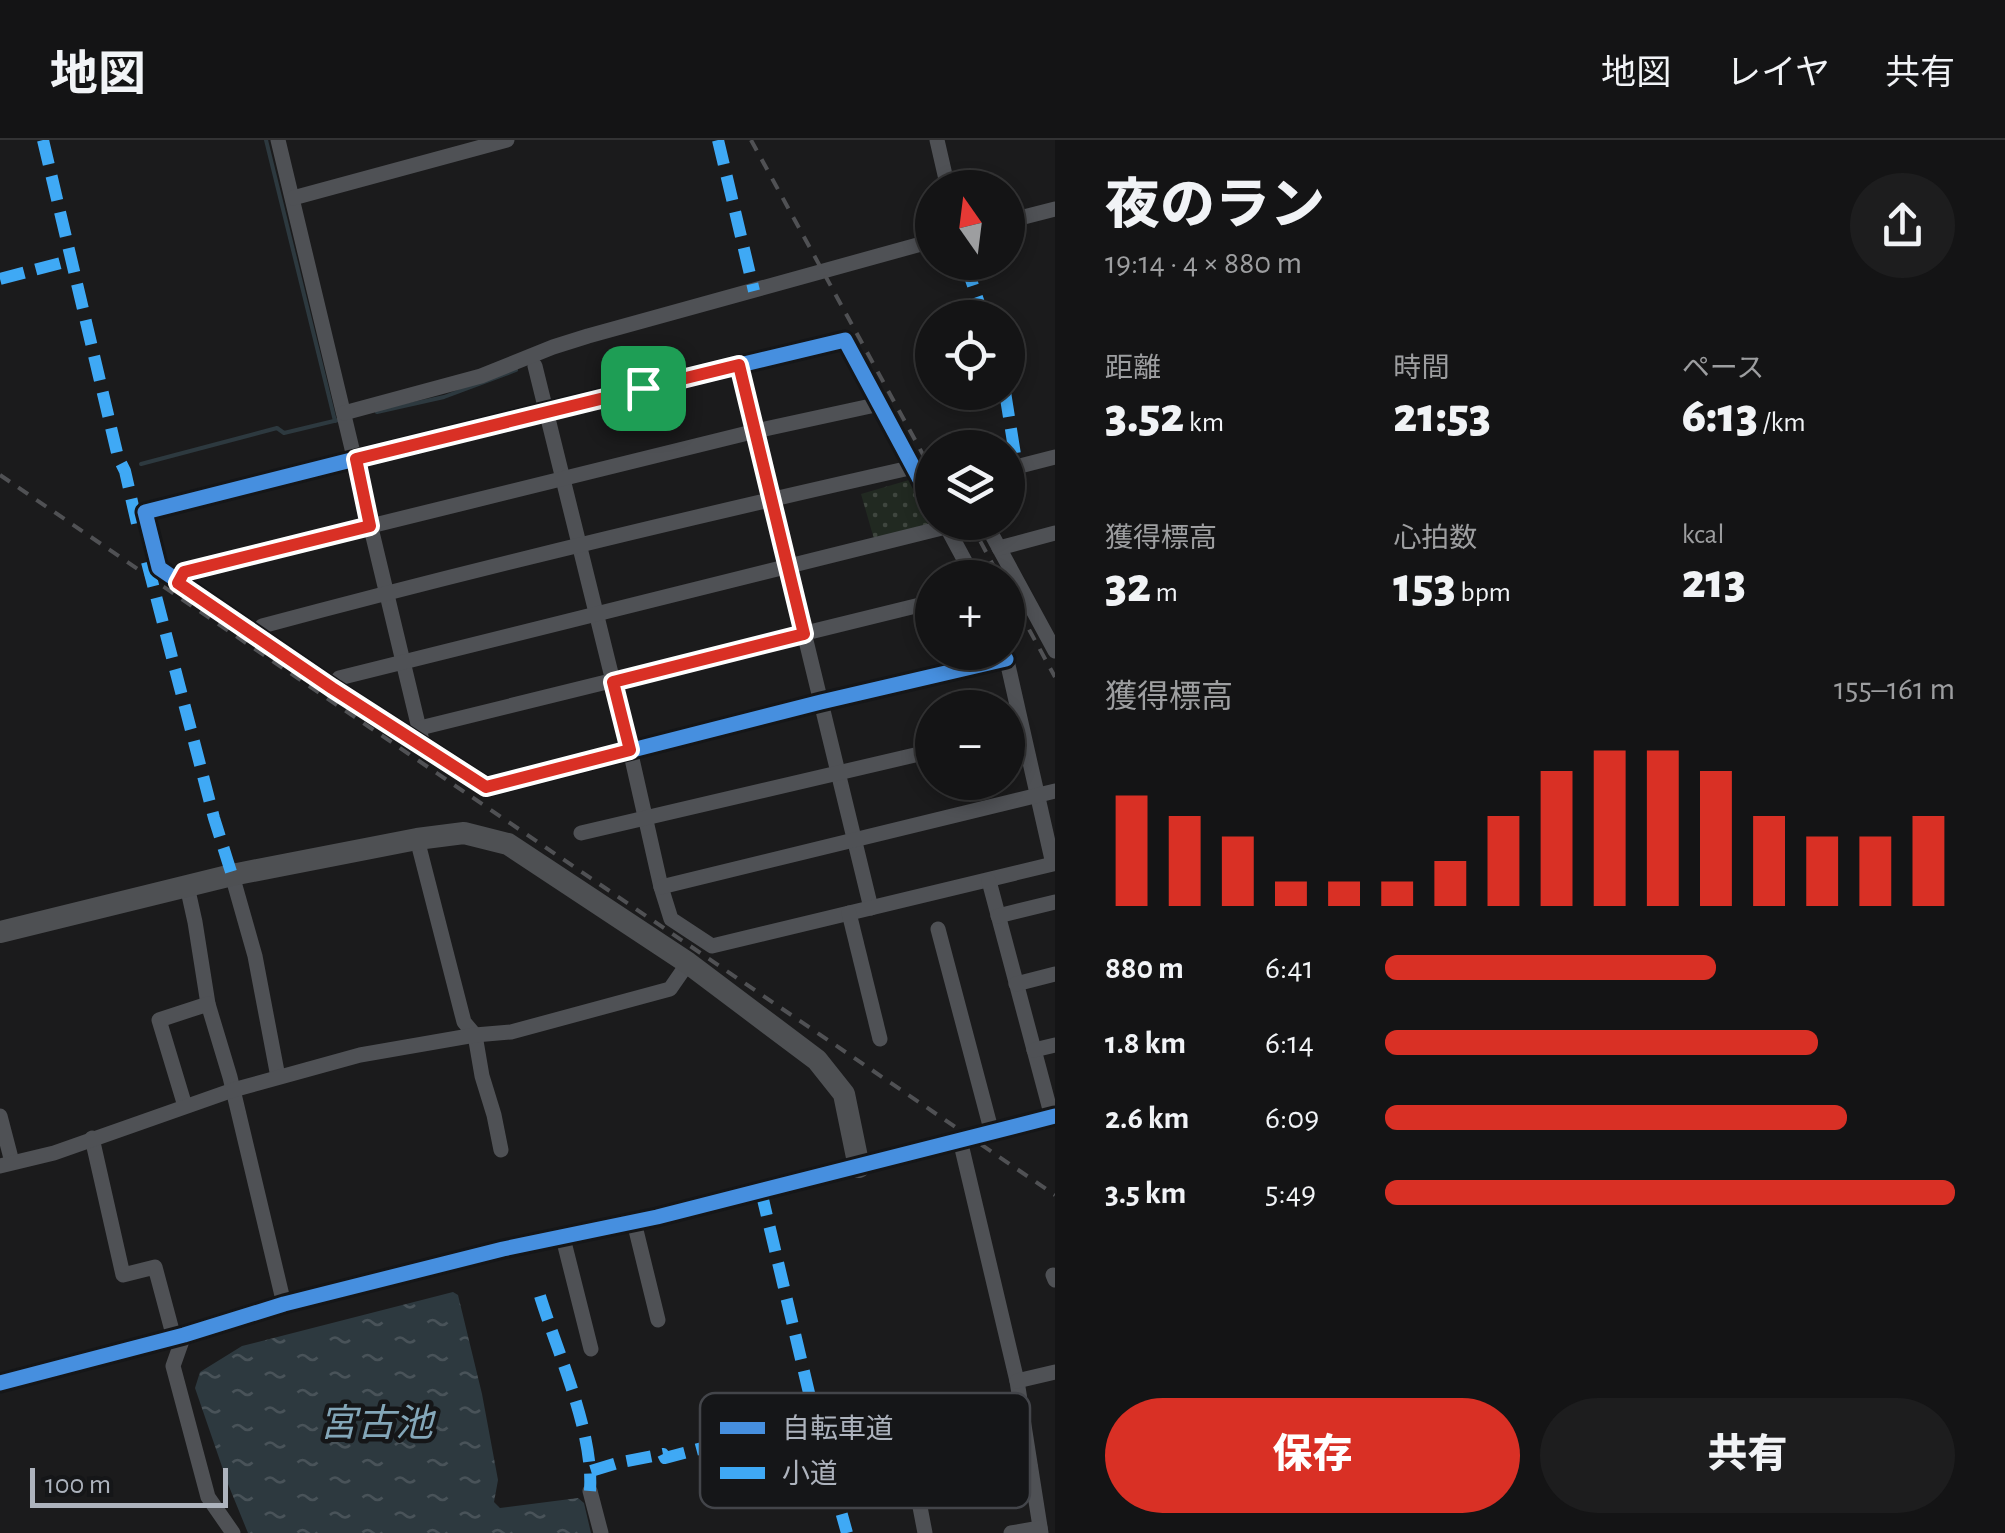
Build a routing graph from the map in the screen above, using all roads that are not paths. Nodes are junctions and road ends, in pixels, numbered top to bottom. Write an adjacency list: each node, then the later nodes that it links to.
1 (278, 140): 5 (street)
2 (507, 140): 5 (street)
3 (937, 140): 4 (street)
4 (944, 170)
5 (293, 198): 13 (street)
6 (1055, 208): 7 (street)
7 (1025, 217)
8 (915, 247): 13 (street)
9 (739, 365): 11 (street); 12 (street); 14 (street)
10 (535, 366): 12 (street)
11 (880, 404): 14 (street); 18 (street)
12 (546, 410): 16 (street); 19 (street)
13 (344, 413): 16 (street)
14 (756, 431): 19 (street); 20 (street)
15 (1055, 458): 17 (street)
16 (356, 459): 21 (street); 28 (street)
17 (1025, 465)
18 (914, 467): 20 (street)
19 (562, 478): 21 (street); 25 (street)
20 (771, 499): 25 (street); 27 (street)
21 (370, 526): 28 (street); 29 (street)
22 (915, 533): 27 (street)
23 (1055, 533): 26 (street)
24 (995, 540): 26 (street)
25 (578, 545): 29 (street); 31 (street)
26 (999, 548): 34 (street)
27 (788, 567): 31 (street); 32 (street)
28 (178, 583): 33 (street)
29 (386, 592): 33 (street); 35 (street)
30 (915, 606): 32 (street)
31 (596, 614): 35 (street); 37 (street)
32 (804, 634): 37 (street); 39 (street)
33 (256, 635): 38 (street)
34 (1055, 650)
35 (403, 662): 38 (street); 40 (street)
36 (949, 670): 39 (street)
37 (613, 682): 40 (street); 42 (street)
38 (332, 688): 41 (street)
39 (821, 702): 42 (street); 45 (street)
40 (420, 728): 41 (street)
41 (423, 746): 42 (street)
42 (630, 750): 47 (street)
43 (1025, 750): 46 (street)
44 (915, 755): 45 (street)
45 (837, 773): 47 (street); 50 (street)
46 (1047, 793): 50 (street); 52 (street)
47 (646, 819): 48 (street); 54 (street)
48 (580, 833)
49 (417, 840): 51 (street); 61 (street); 65 (street)
50 (854, 841): 54 (street); 56 (street)
51 (232, 875): 53 (street); 69 (street)
52 (989, 880): 56 (street); 58 (street)
53 (187, 886): 60 (street); 64 (street)
54 (661, 887): 57 (street)
55 (1055, 902): 58 (street)
56 (871, 908): 57 (street)
57 (850, 913): 66 (street)
58 (998, 916): 63 (street)
59 (938, 929): 74 (street)
60 (0, 932)
61 (688, 963): 65 (street); 79 (street)
62 (1055, 974): 63 (street)
63 (1016, 984): 68 (street)
64 (208, 1004): 70 (street); 71 (street)
65 (475, 1035): 69 (street); 77 (street)
66 (880, 1039)
67 (1055, 1045): 68 (street)
68 (1034, 1050): 73 (street)
69 (278, 1077): 70 (street)
70 (232, 1090): 71 (street); 82 (street)
71 (185, 1106): 75 (street)
72 (0, 1116): 78 (street)
73 (1053, 1117): 74 (street)
74 (992, 1133): 76 (street)
75 (92, 1138): 78 (street); 84 (street)
76 (960, 1140): 79 (street); 87 (street)
77 (501, 1150)
78 (6, 1164)
79 (859, 1167): 80 (street)
80 (634, 1222): 81 (street); 83 (street)
81 (563, 1238): 82 (street); 85 (street)
82 (284, 1304): 84 (street)
83 (658, 1320)
84 (179, 1337): 88 (street); 94 (street)
85 (591, 1349)
86 (1055, 1372): 87 (street)
87 (1017, 1382): 89 (street)
88 (0, 1383)
89 (1019, 1393)
90 (1030, 1466): 93 (street)
91 (590, 1491): 95 (street)
92 (920, 1508): 96 (street)
93 (1041, 1530): 97 (street)
94 (233, 1533)
95 (600, 1533)
96 (925, 1533)
97 (1010, 1533)

